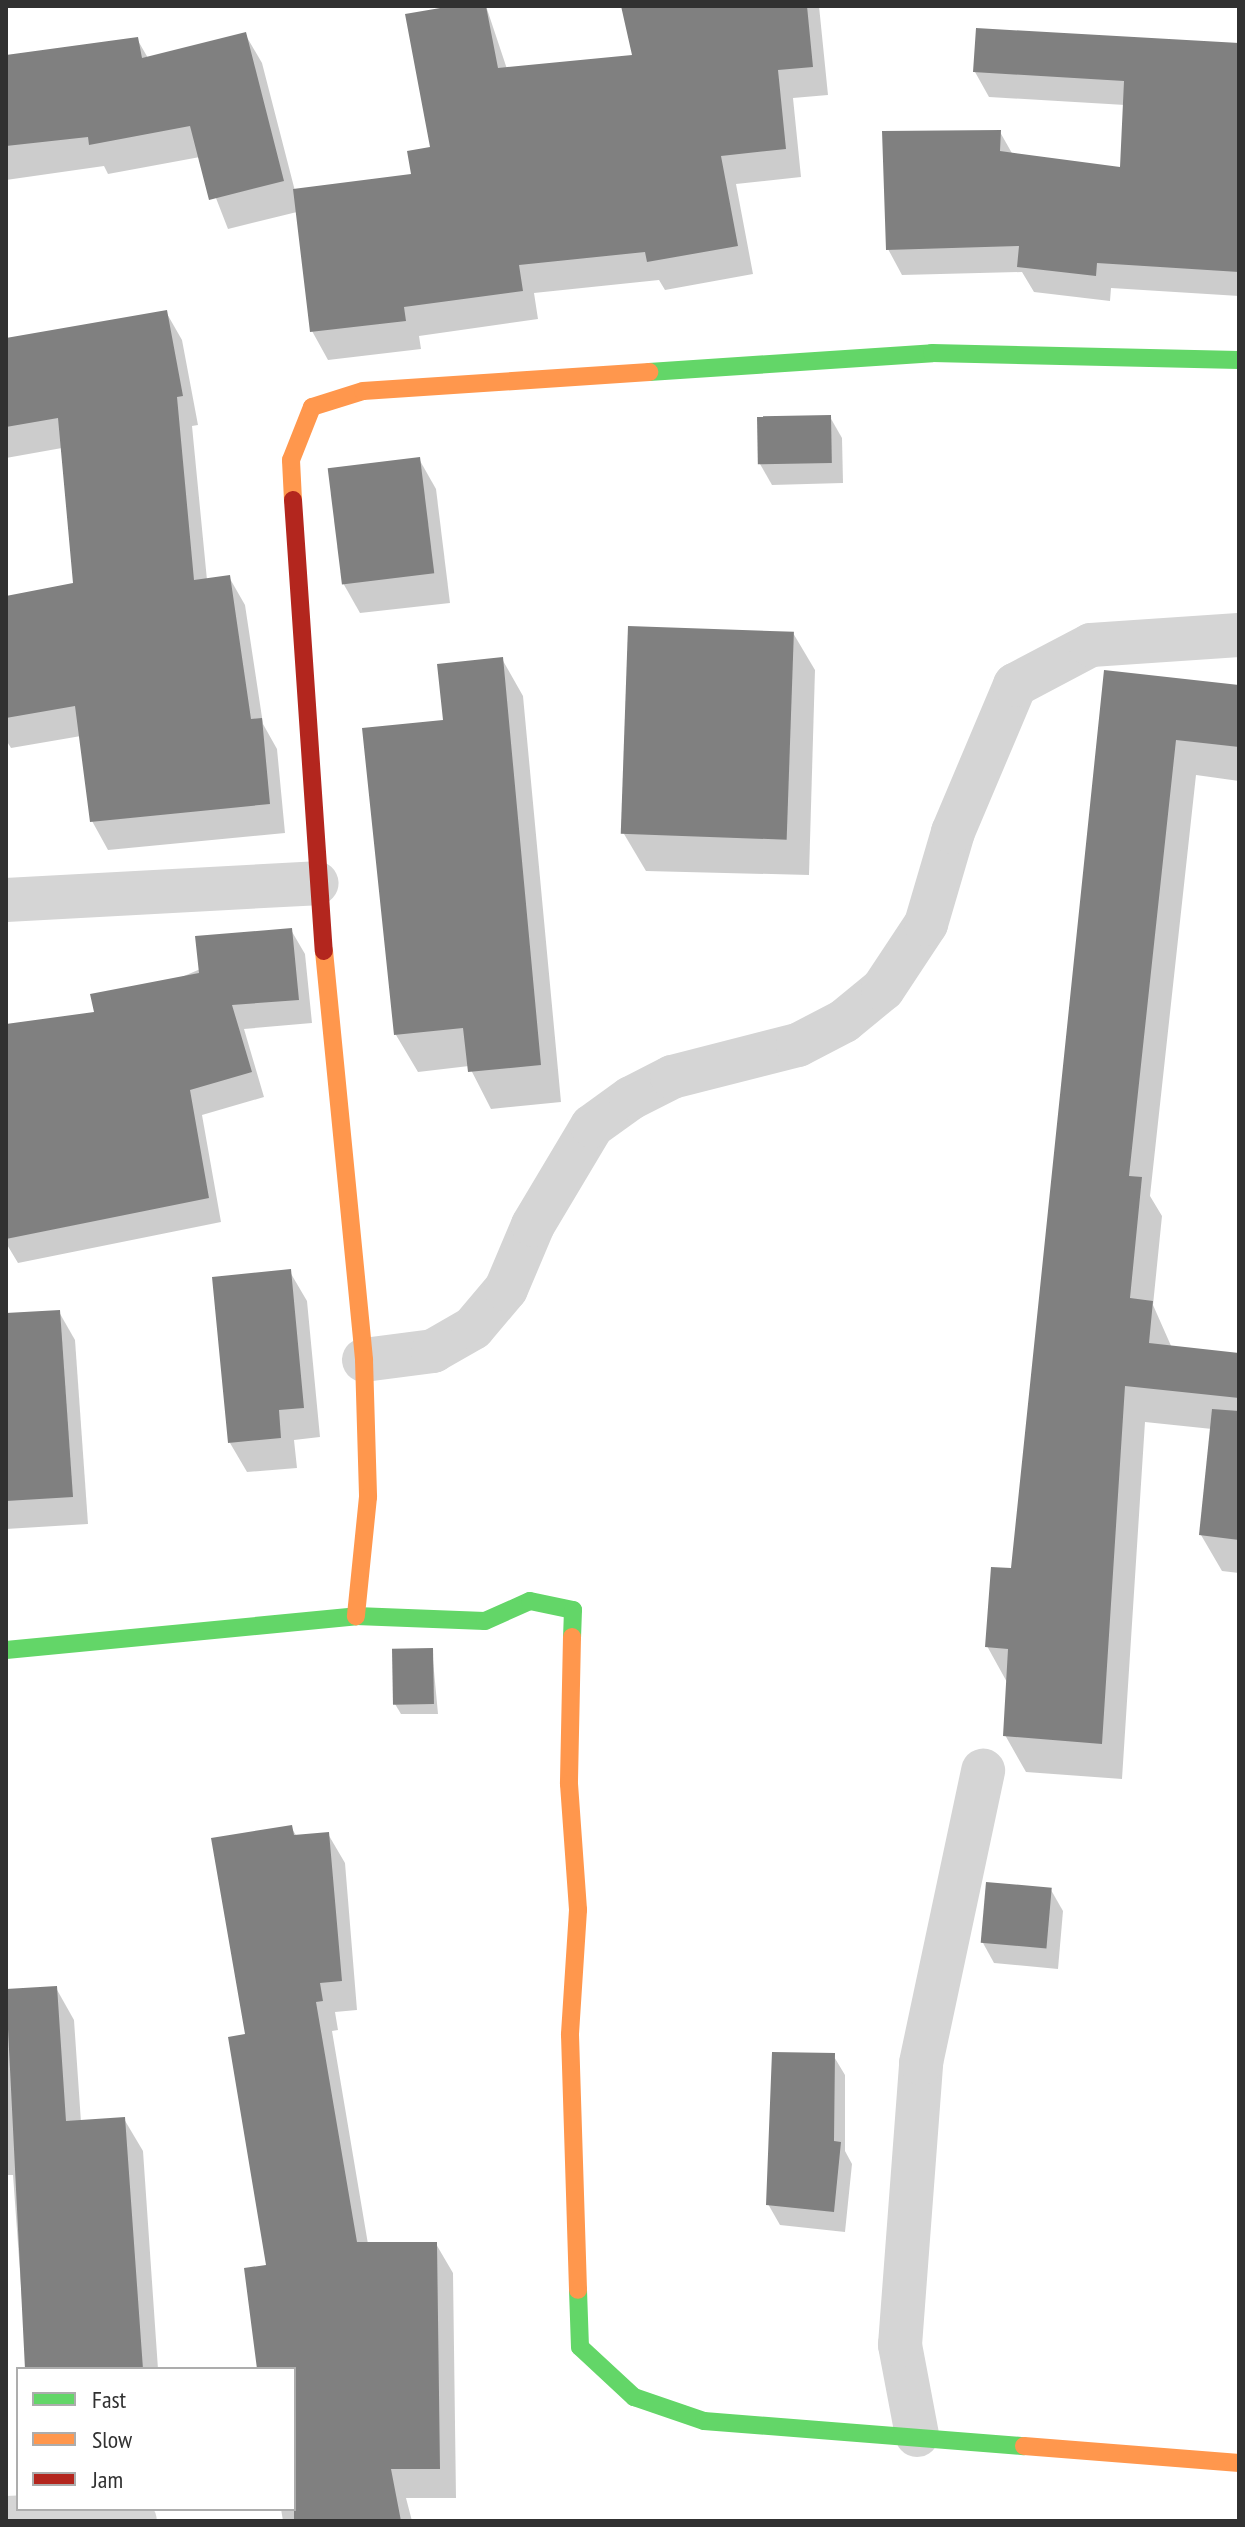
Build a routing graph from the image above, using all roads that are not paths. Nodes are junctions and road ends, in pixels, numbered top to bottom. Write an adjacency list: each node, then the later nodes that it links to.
1 (1239, 360): 3 (street)
2 (1239, 635): 5 (street)
3 (317, 883): 4 (street); 5 (street)
4 (6, 900)
5 (364, 1360): 6 (street)
6 (356, 1616): 7 (street); 9 (street)
7 (6, 1650)
8 (983, 1771): 9 (street)
9 (917, 2435): 10 (street)
10 (1239, 2463)
11 (6, 2518): 12 (street)
12 (135, 2521)

